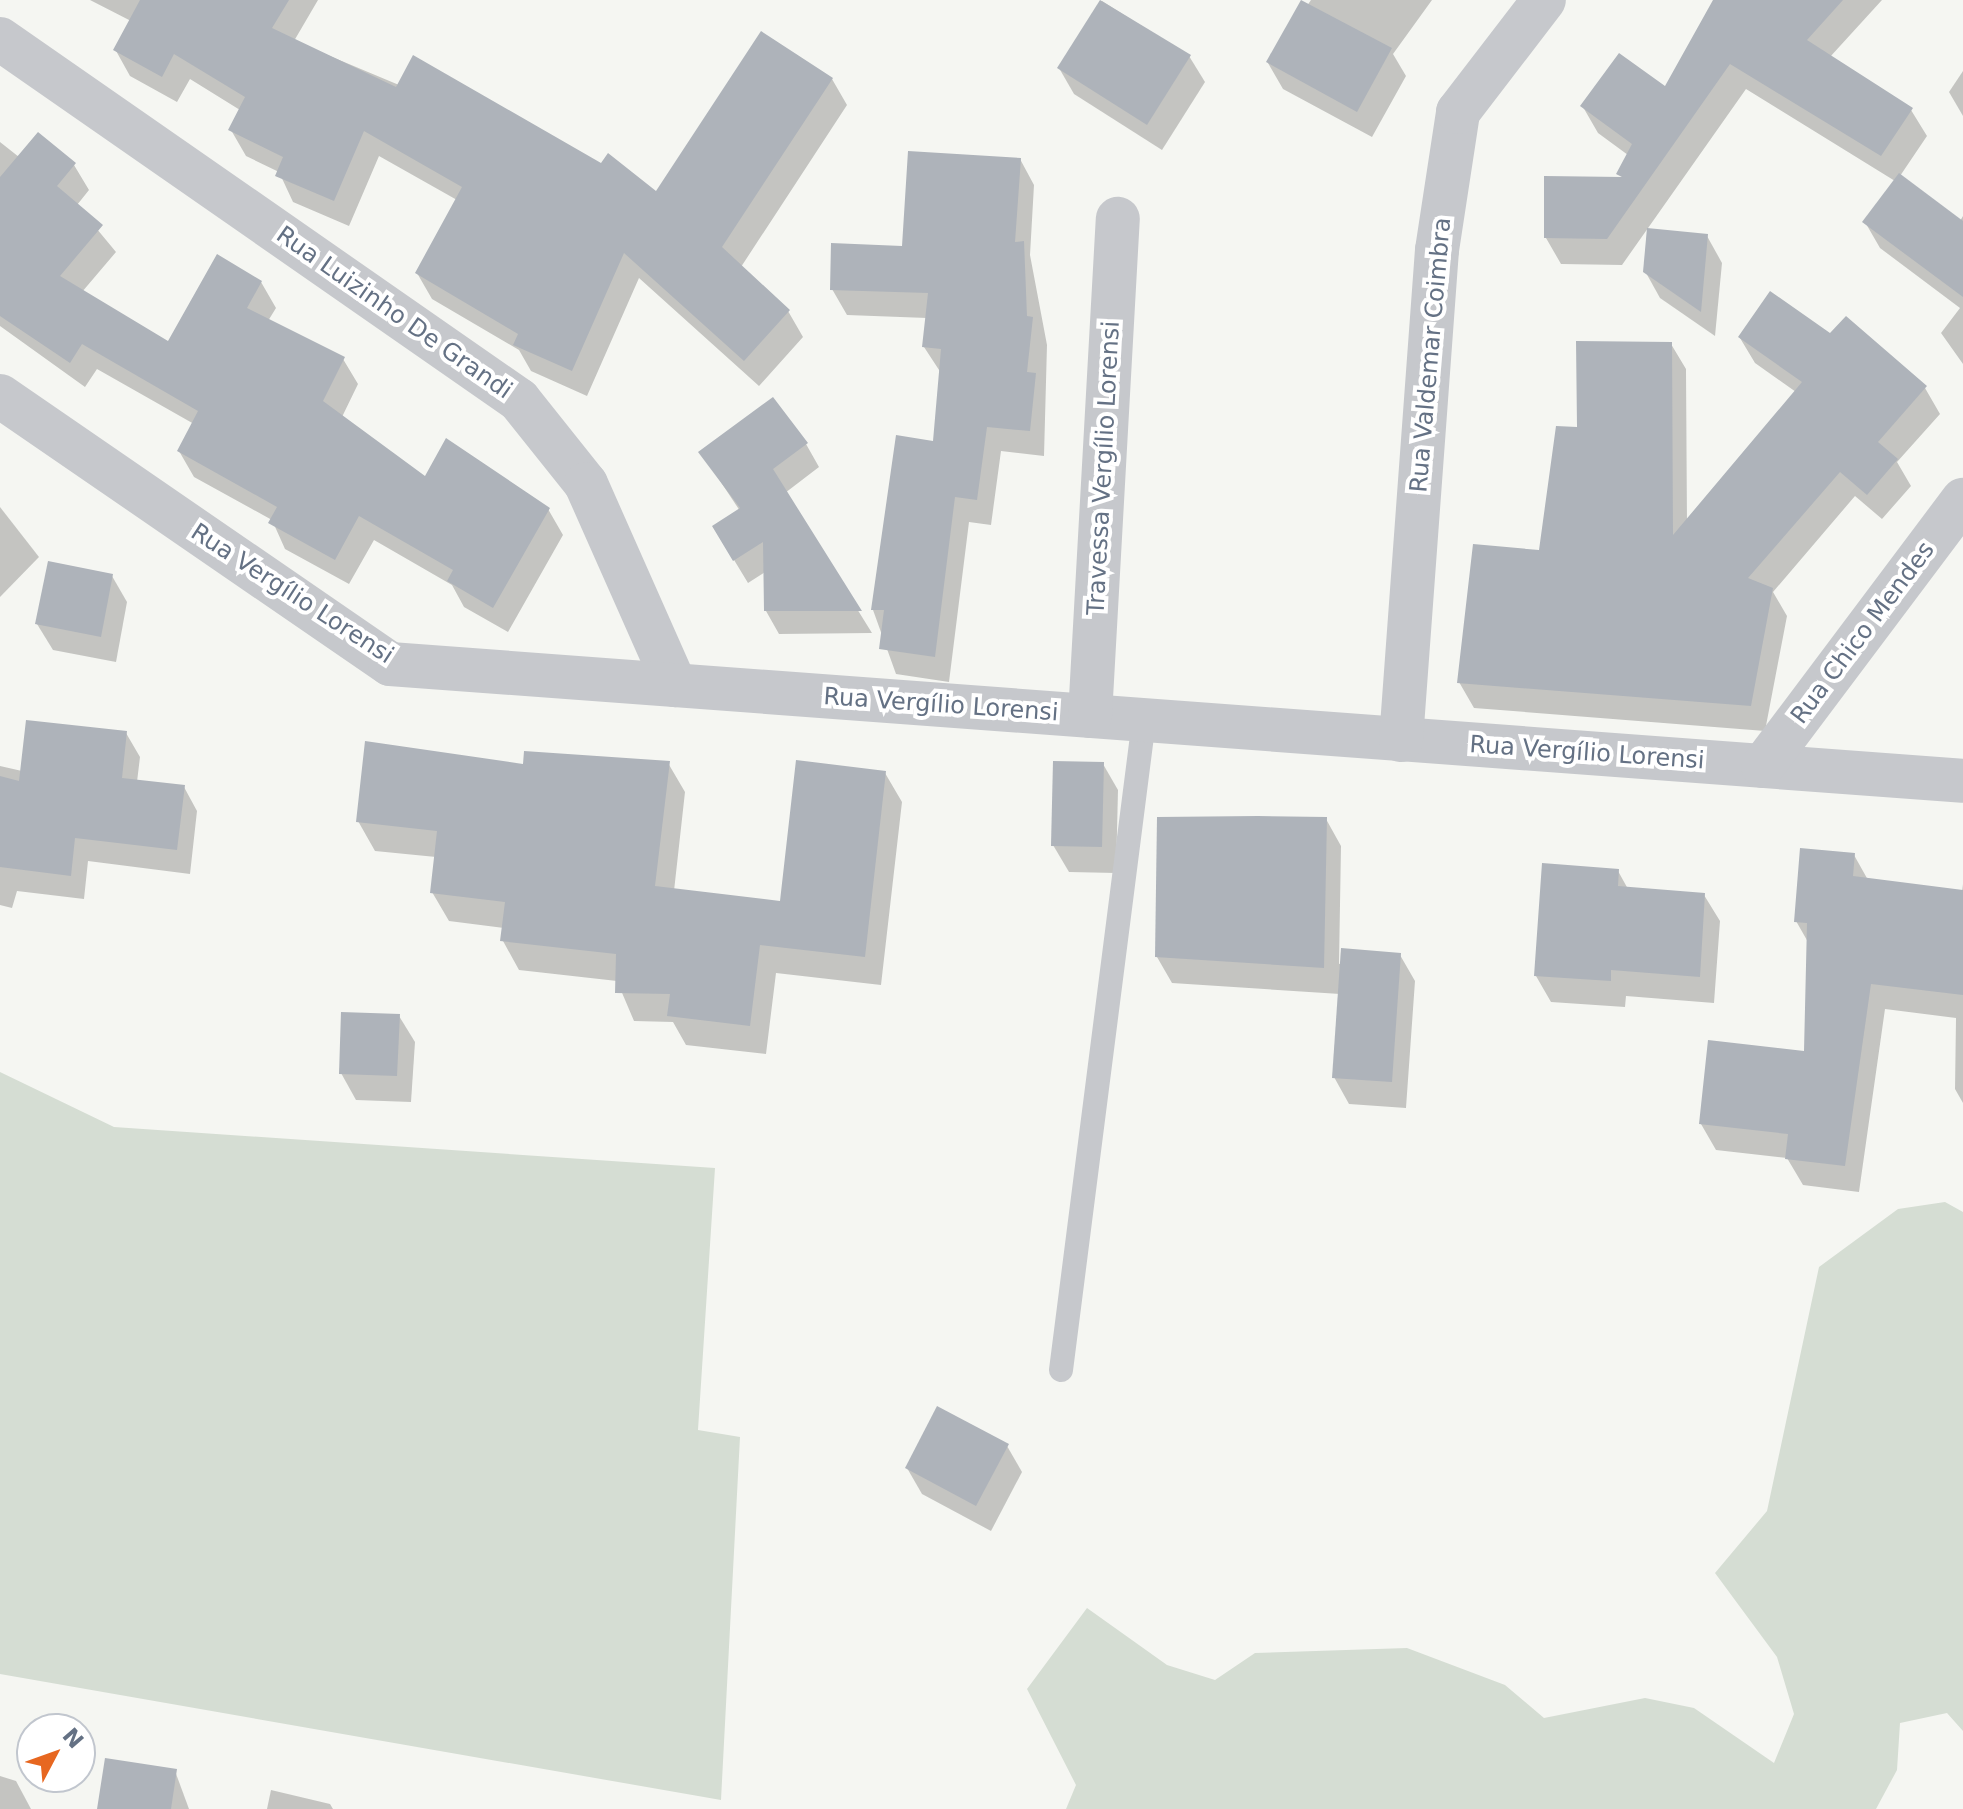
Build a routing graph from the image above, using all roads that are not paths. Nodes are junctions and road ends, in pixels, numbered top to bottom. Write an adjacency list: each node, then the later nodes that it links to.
1 (1544, 0): 9 (street, Rua Valdemar Coimbra)
2 (0, 39): 6 (street, Rua Luizinho De Grandi)
3 (1118, 219): 7 (street, Travessa Vergílio Lorensi)
4 (5, 409): 6 (street, Rua Vergílio Lorensi)
5 (1963, 500): 10 (street, Rua Chico Mendes)
6 (675, 685): 7 (street, Rua Vergílio Lorensi)
7 (1090, 716): 8 (street, Rua Vergílio Lorensi)
8 (1144, 720): 9 (street, Rua Vergílio Lorensi); 12 (lane)
9 (1401, 740): 10 (street, Rua Vergílio Lorensi)
10 (1763, 766): 11 (street, Rua Vergílio Lorensi)
11 (1963, 781)
12 (1061, 1370)

